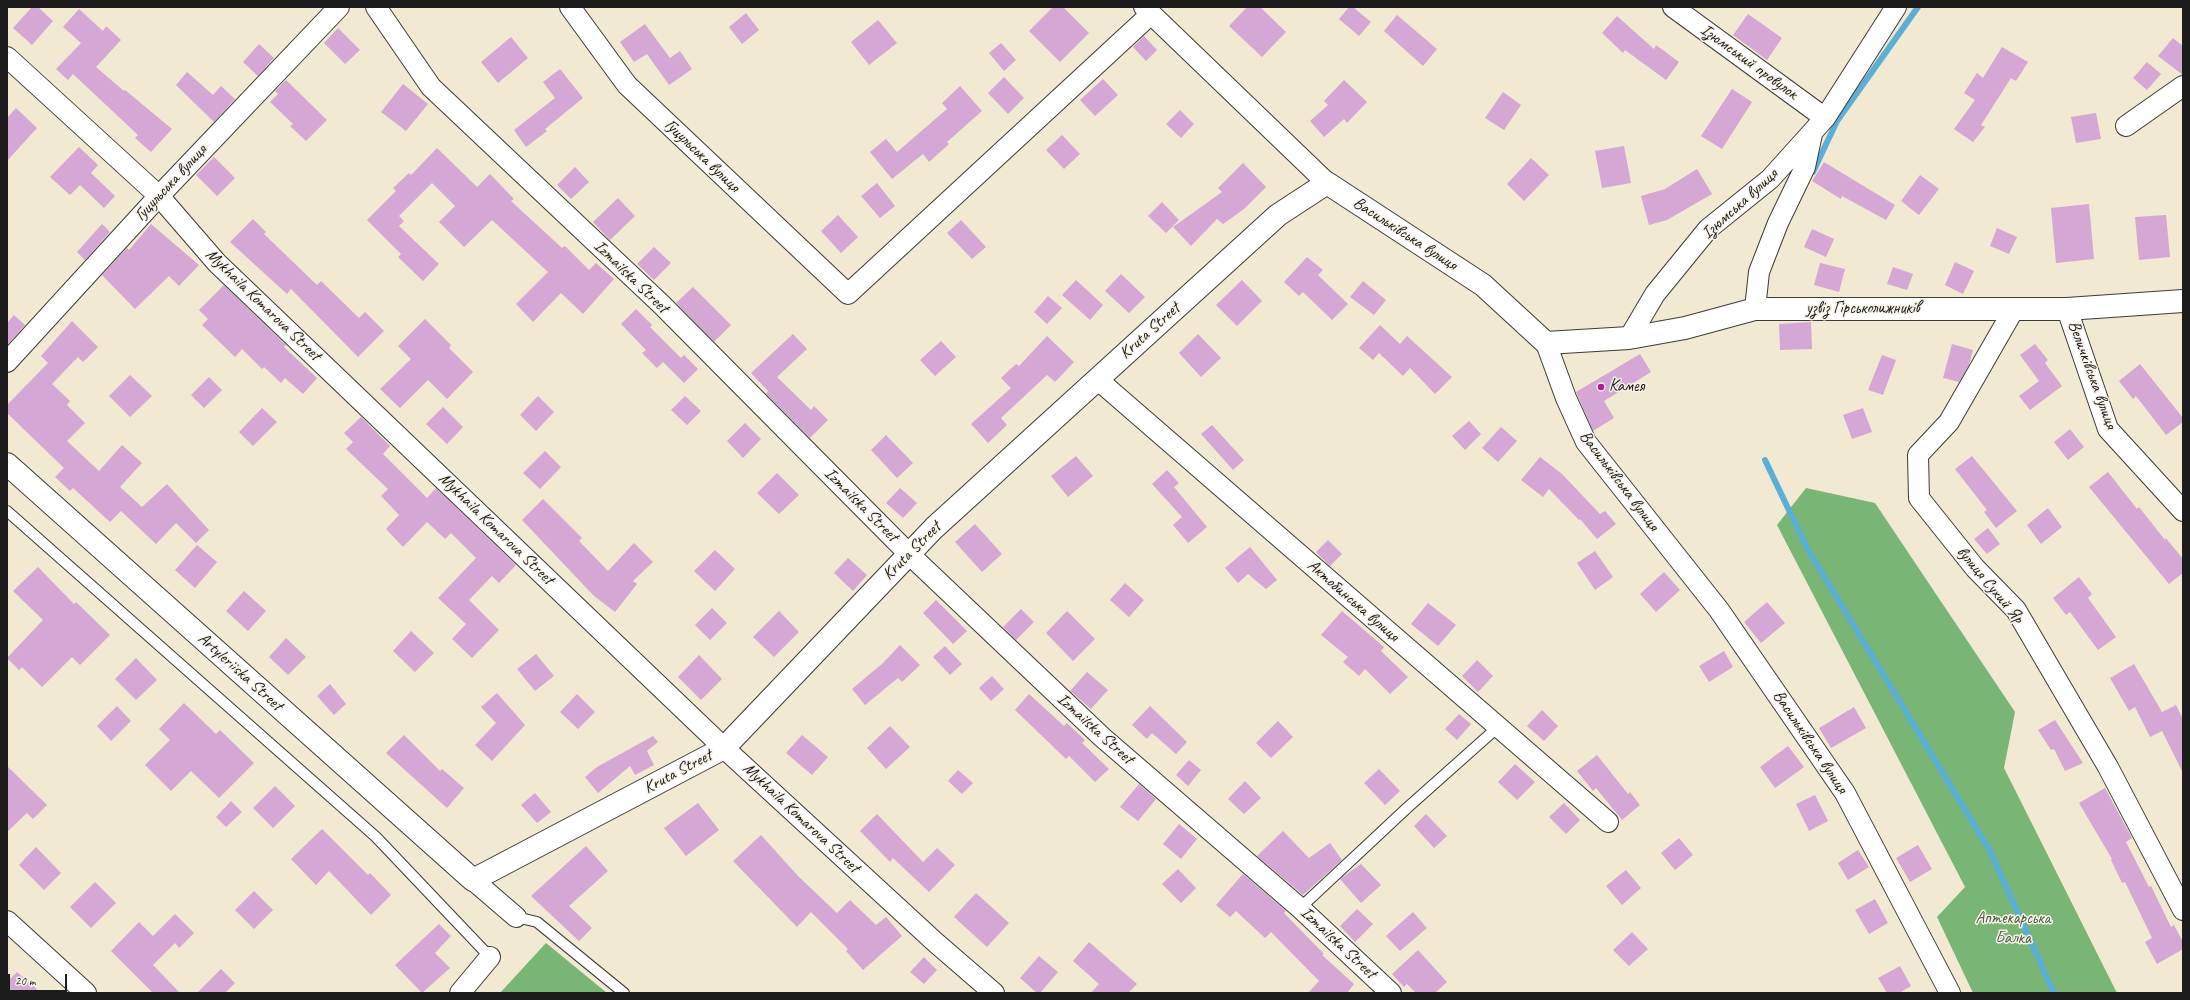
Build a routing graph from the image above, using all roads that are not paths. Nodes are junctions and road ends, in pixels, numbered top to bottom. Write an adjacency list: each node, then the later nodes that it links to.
1 (339, 7): 12 (street, Гуцульська вулиця)
2 (376, 7): 24 (street, Izmailska Street)
3 (570, 7): 6 (street, Гуцульська вулиця)
4 (1673, 7): 9 (street, Ізюмський провулок)
5 (1896, 7): 9 (street, Ізюмська вулиця)
6 (1148, 11): 11 (street, Васильківська вулиця)
7 (7, 57): 12 (street, Mykhaila Komarova Street)
8 (2183, 86): 10 (street)
9 (1819, 125): 14 (street, Ізюмська вулиця); 17 (street, Ізюмська вулиця)
10 (2126, 126)
11 (1327, 183): 18 (street, Васильківська вулиця); 20 (street, Kruta Street)
12 (159, 196): 19 (street, Гуцульська вулиця); 26 (street, Mykhaila Komarova Street)
13 (2183, 301): 16 (street, узвіз Гірськолижників)
14 (1755, 309): 15 (street, узвіз Гірськолижників); 17 (street, узвіз Гірськолижників)
15 (2014, 309): 16 (street, узвіз Гірськолижників); 30 (street, вулиця Сухий Яр)
16 (2067, 309): 23 (street, Величківська вулиця)
17 (1629, 338): 18 (street, узвіз Гірськолижників)
18 (1546, 343): 39 (street, Васильківська вулиця)
19 (7, 362)
20 (1097, 379): 24 (street, Kruta Street); 25 (street, Актобинська вулиця)
21 (7, 464): 28 (street, Artyleriiska Street)
22 (7, 511): 33 (lane)
23 (2183, 511)
24 (909, 554): 26 (street, Kruta Street); 29 (street, Izmailska Street)
25 (1498, 727): 27 (street, Актобинська вулиця); 29 (lane)
26 (724, 748): 28 (street, Kruta Street); 37 (street, Mykhaila Komarova Street)
27 (1608, 822)
28 (473, 880): 31 (street)
29 (1300, 908): 38 (street, Izmailska Street)
30 (2183, 910)
31 (516, 917): 36 (lane)
32 (7, 922): 34 (street)
33 (490, 957): 35 (street)
34 (86, 993)
35 (460, 993)
36 (624, 993)
37 (994, 993)
38 (1391, 993)
39 (1950, 993)

